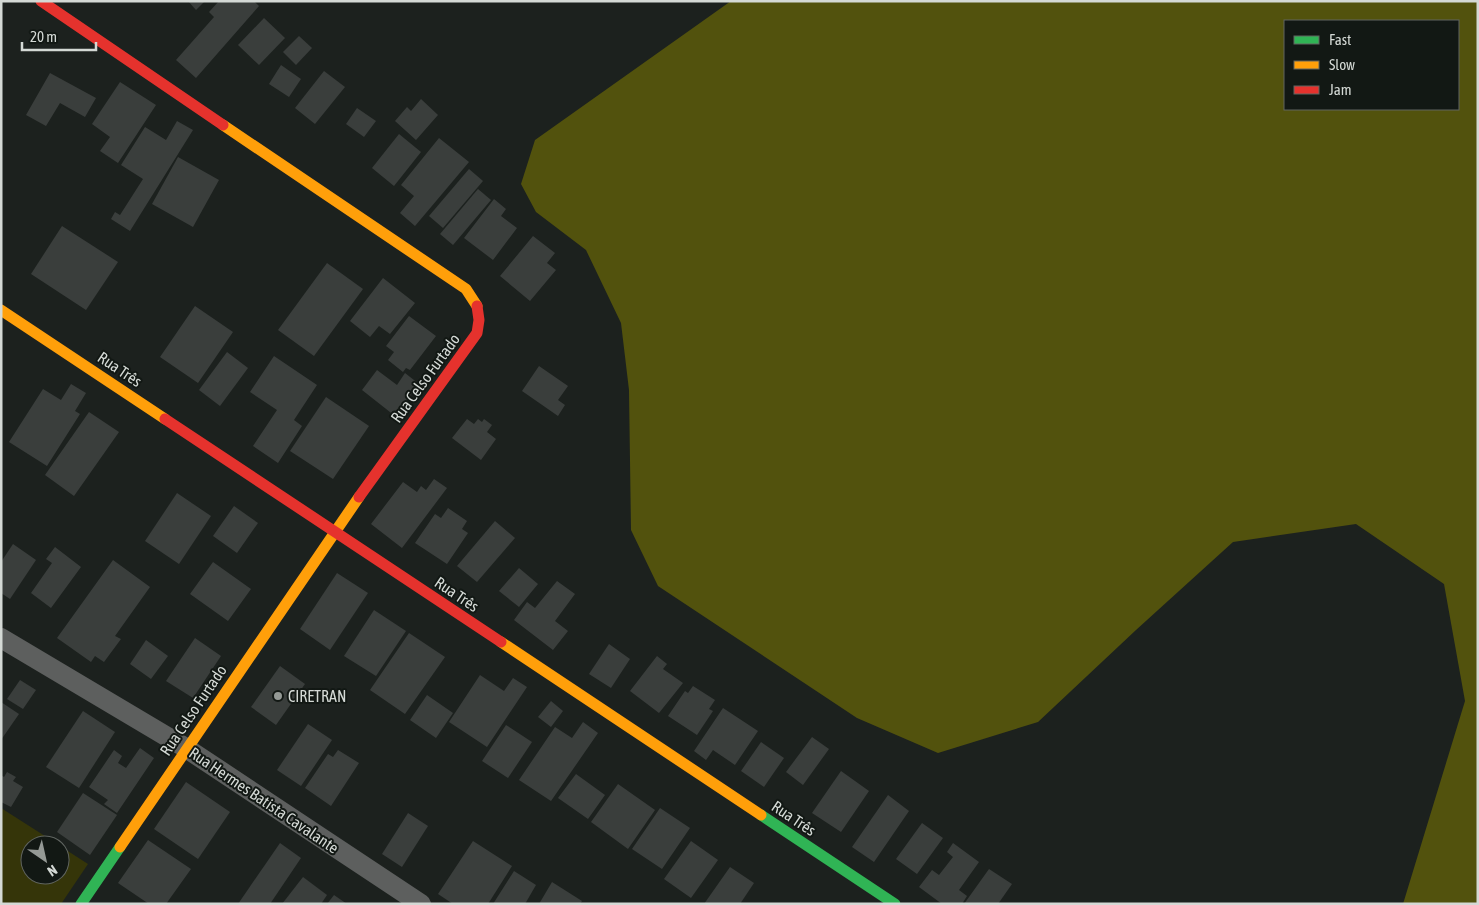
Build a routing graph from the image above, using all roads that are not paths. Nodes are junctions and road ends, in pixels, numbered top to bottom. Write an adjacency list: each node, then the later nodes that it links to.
1 (41, 1): 3 (street, Rua Celso Furtado)
2 (1, 310): 3 (street, Rua Três)
3 (334, 532): 5 (street, Rua Celso Furtado); 8 (street, Rua Três)
4 (1, 638): 5 (street, Rua Hermes Batista Cavalante)
5 (186, 748): 6 (street, Rua Celso Furtado); 7 (street, Rua Hermes Batista Cavalante)
6 (80, 904)
7 (421, 904)
8 (895, 904)

